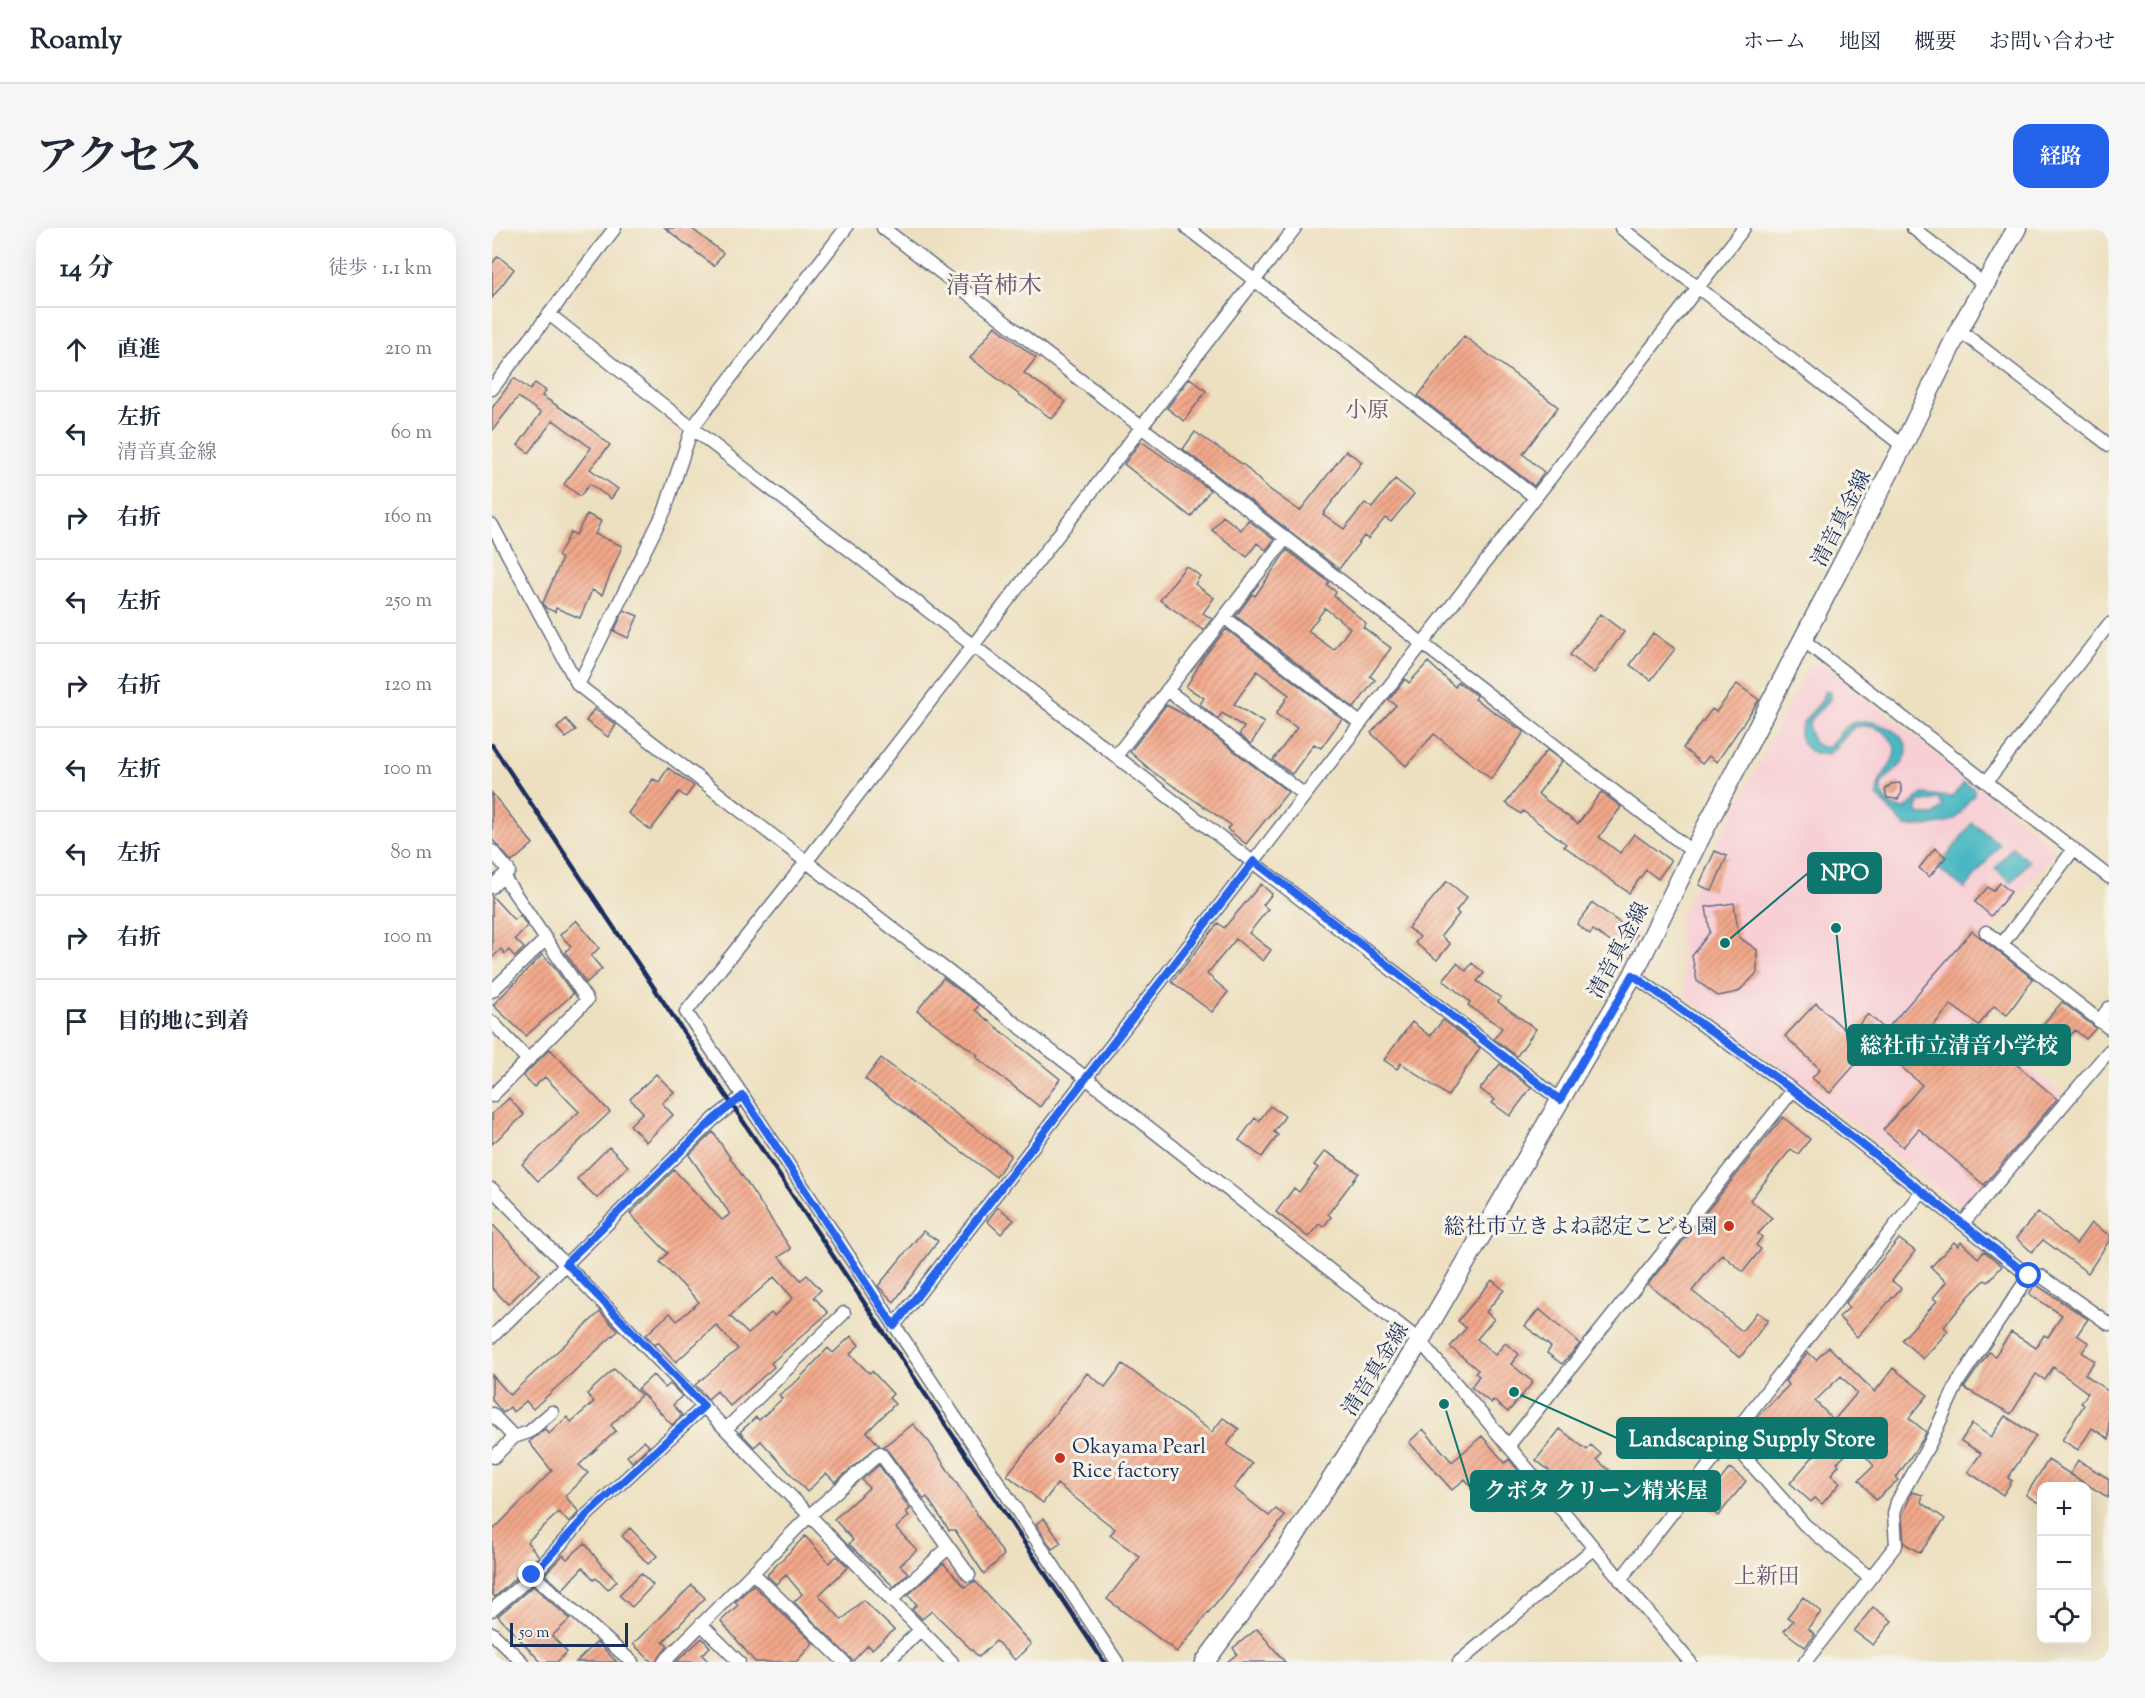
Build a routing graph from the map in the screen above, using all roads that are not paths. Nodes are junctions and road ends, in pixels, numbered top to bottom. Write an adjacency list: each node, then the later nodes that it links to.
1 (615, 228): 13 (street)
2 (846, 228): 17 (street)
3 (883, 228): 16 (street)
4 (1187, 228): 10 (street)
5 (1295, 228): 10 (street)
6 (1621, 228): 12 (street)
7 (1744, 228): 12 (street)
8 (1912, 228): 11 (street)
9 (2017, 228): 11 (main road, 清音真金線)
10 (1255, 280): 16 (street); 20 (street)
11 (1984, 284): 14 (main road, 清音真金線)
12 (1698, 287): 19 (street); 20 (street)
13 (549, 314): 15 (street); 17 (street)
14 (1959, 330): 18 (street); 19 (main road, 清音真金線)
15 (492, 389)
16 (1141, 427): 22 (street); 26 (street)
17 (692, 428): 26 (street); 28 (street)
18 (2109, 445)
19 (1903, 446): 25 (main road, 清音真金線)
20 (1535, 498): 27 (street)
21 (492, 525): 28 (street)
22 (1285, 539): 23 (street); 27 (street)
23 (1224, 617): 29 (street); 30 (street)
24 (2109, 624): 32 (street)
25 (1803, 640): 32 (street); 36 (main road, 清音真金線)
26 (974, 644): 31 (street); 38 (street)
27 (1422, 644): 30 (street); 36 (street)
28 (578, 686): 38 (street)
29 (1167, 690): 31 (street); 33 (street)
30 (1360, 723): 33 (street)
31 (1116, 756): 37 (street)
32 (1987, 781): 34 (street)
33 (1305, 795): 37 (street)
34 (2074, 849): 40 (street); 44 (street)
35 (492, 851): 39 (street)
36 (1693, 852): 45 (main road, 清音真金線)
37 (1254, 861): 52 (street); 56 (street)
38 (806, 862): 52 (street); 55 (street)
39 (503, 876): 41 (street); 43 (street)
40 (2109, 877)
41 (492, 887)
42 (1986, 932): 44 (street)
43 (546, 939): 46 (street); 51 (street)
44 (2002, 944): 49 (street)
45 (1633, 975): 53 (street); 56 (main road, 清音真金線)
46 (492, 991)
47 (2109, 1008): 49 (street)
48 (492, 1022): 51 (street)
49 (2104, 1024)
50 (2109, 1051): 59 (street)
51 (528, 1060): 54 (street)
52 (1086, 1078): 64 (street); 66 (street)
53 (1793, 1090): 58 (street); 73 (street)
54 (492, 1095)
55 (743, 1096): 60 (street); 64 (street)
56 (1560, 1100): 66 (main road, 清音真金線)
57 (492, 1189): 60 (street)
58 (1922, 1191): 59 (street); 72 (street)
59 (1963, 1223): 61 (street)
60 (566, 1263): 65 (street); 67 (street)
61 (2029, 1276): 63 (street); 81 (street)
62 (844, 1313): 70 (street)
63 (2109, 1324)
64 (894, 1326): 95 (street)
65 (492, 1336)
66 (1420, 1341): 73 (street); 96 (main road, 清音真金線)
67 (704, 1406): 70 (street); 79 (street)
68 (552, 1412): 71 (street)
69 (492, 1414): 71 (street)
70 (727, 1428): 75 (street)
71 (514, 1437): 74 (street)
72 (1729, 1439): 81 (street); 82 (street)
73 (1509, 1445): 77 (street)
74 (494, 1457)
75 (811, 1514): 76 (street); 78 (street); 83 (street)
76 (948, 1548): 80 (street); 83 (street)
77 (1594, 1548): 82 (street); 97 (street)
78 (753, 1573): 85 (street); 92 (street)
79 (532, 1575): 84 (street); 89 (street)
80 (969, 1575)
81 (1870, 1578): 99 (street)
82 (1620, 1580): 98 (street)
83 (891, 1600): 86 (street)
84 (492, 1610)
85 (701, 1624): 90 (street); 91 (street)
86 (920, 1630): 93 (street); 94 (street)
87 (492, 1633): 88 (street)
88 (522, 1662)
89 (632, 1662)
90 (664, 1662)
91 (739, 1662)
92 (844, 1662)
93 (887, 1662)
94 (952, 1662)
95 (1117, 1662)
96 (1206, 1662)
97 (1459, 1662)
98 (1690, 1662)
99 (1805, 1662)

